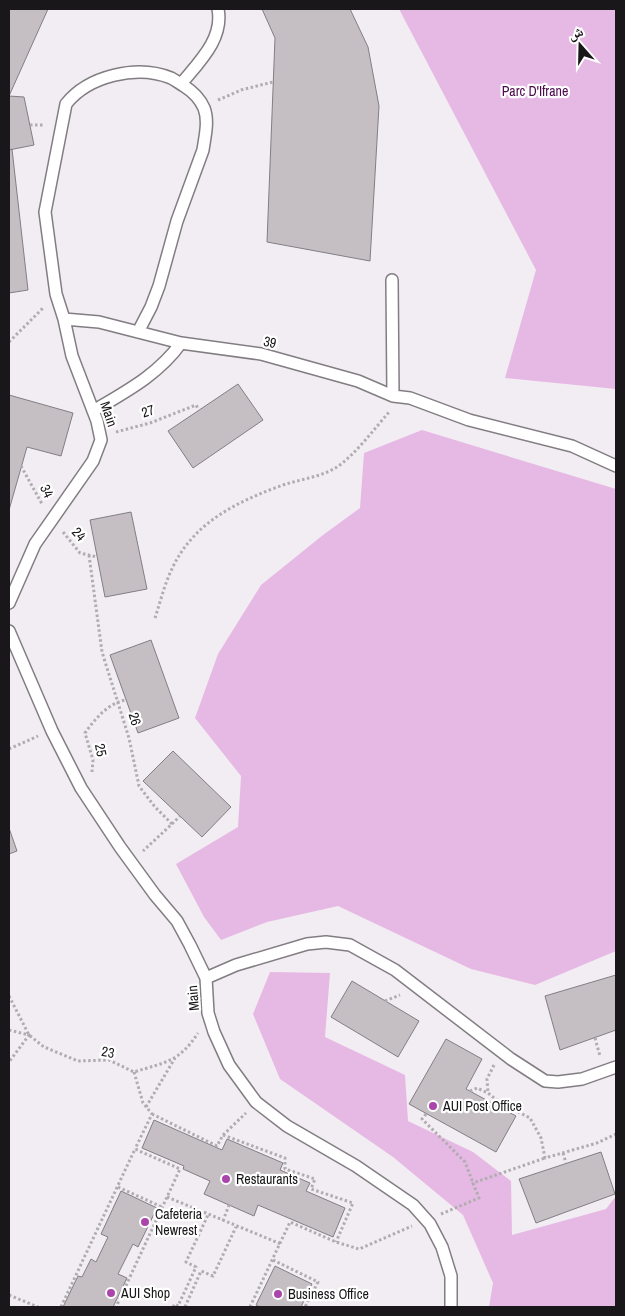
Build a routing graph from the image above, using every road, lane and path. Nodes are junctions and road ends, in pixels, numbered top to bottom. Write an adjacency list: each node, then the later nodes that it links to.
1 (218, 9): 3 (lane)
2 (273, 82): 4 (path)
3 (181, 84): 4 (lane); 6 (lane)
4 (203, 107): 8 (lane)
5 (392, 280): 11 (lane)
6 (56, 294): 7 (lane); 9 (path)
7 (64, 319): 8 (lane); 13 (lane, Main)
8 (138, 332): 10 (lane, 39)
9 (9, 342)
10 (181, 343): 11 (lane, 39); 13 (lane)
11 (394, 396): 16 (lane, 39); 21 (path)
12 (200, 410): 14 (path, 27)
13 (93, 411): 14 (lane, Main)
14 (101, 436): 17 (lane, Main)
15 (21, 466): 17 (path, 34)
16 (616, 466)
17 (44, 529): 18 (path, 24); 20 (lane, Main)
18 (89, 555): 19 (path, 24); 24 (path, 26)
19 (97, 557)
20 (9, 603)
21 (155, 618)
22 (9, 631): 25 (lane, Main)
23 (126, 700): 24 (path)
24 (118, 701): 27 (path, 25); 29 (path, 26)
25 (52, 730): 26 (path); 27 (lane, Main)
26 (9, 749)
27 (78, 780): 30 (lane, Main)
28 (180, 816): 29 (path)
29 (172, 824): 30 (path)
30 (132, 863): 31 (lane, Main)
31 (206, 978): 33 (lane, Main); 36 (lane)
32 (9, 996): 35 (path, 23)
33 (208, 1013): 37 (path); 43 (lane, Main)
34 (9, 1030): 35 (path)
35 (29, 1035): 38 (path); 40 (path, 23)
36 (501, 1051): 39 (lane); 42 (path)
37 (176, 1057): 40 (path); 44 (path)
38 (9, 1062)
39 (616, 1067)
40 (134, 1072): 44 (path)
41 (470, 1091): 42 (path)
42 (488, 1093): 51 (path)
43 (256, 1102): 48 (path); 59 (lane, Main)
44 (146, 1107): 45 (path)
45 (152, 1114): 48 (path); 49 (path)
46 (426, 1114): 53 (path)
47 (616, 1134): 50 (path)
48 (223, 1135): 62 (path)
49 (136, 1149): 54 (path); 55 (path)
50 (563, 1153): 51 (path); 52 (path)
51 (545, 1158): 53 (path)
52 (566, 1163)
53 (473, 1183): 59 (path)
54 (118, 1187): 57 (path); 67 (path)
55 (167, 1196): 57 (path); 58 (path)
56 (229, 1206): 60 (path)
57 (162, 1207): 68 (path)
58 (208, 1214): 60 (path); 69 (path)
59 (427, 1220): 62 (path); 73 (lane, Main)
60 (224, 1221): 61 (path)
61 (236, 1226): 63 (path); 70 (path)
62 (336, 1242): 63 (path)
63 (281, 1244): 64 (path)
64 (273, 1260): 71 (path); 72 (path)
65 (9, 1295): 66 (path)
66 (38, 1307)
67 (61, 1307)
68 (116, 1307)
69 (173, 1307)
70 (185, 1307)
71 (250, 1307)
72 (305, 1307)
73 (451, 1307)

